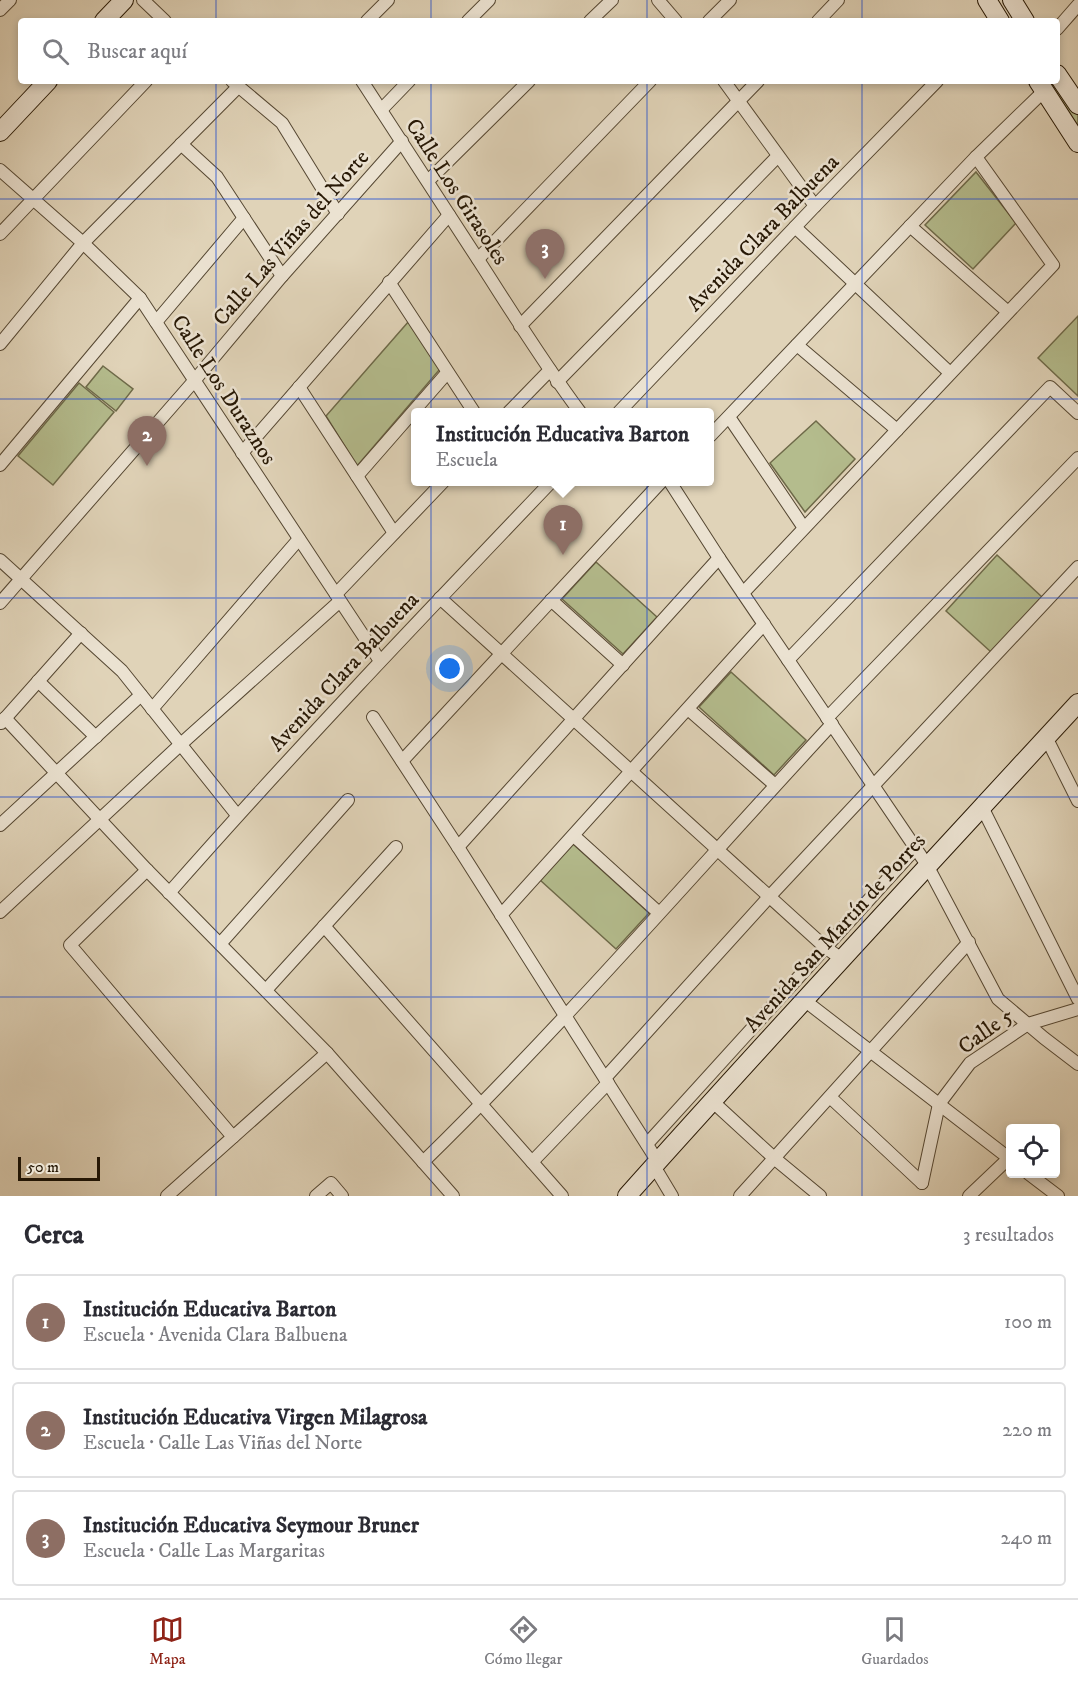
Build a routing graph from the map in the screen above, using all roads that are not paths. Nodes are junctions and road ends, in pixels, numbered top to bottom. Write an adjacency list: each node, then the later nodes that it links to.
1 (10, 0): 13 (street)
2 (123, 0): 14 (street)
3 (143, 0): 15 (street)
4 (388, 0): 16 (street)
5 (489, 0): 17 (street)
6 (612, 0): 18 (street)
7 (658, 0): 19 (street)
8 (730, 0): 20 (street)
9 (838, 0): 21 (street)
10 (987, 0): 22 (street)
11 (1013, 1): 23 (street); 24 (street)
12 (1078, 5): 25 (street)
13 (0, 10)
14 (107, 18)
15 (162, 18)
16 (370, 18)
17 (471, 18)
18 (593, 18)
19 (673, 18)
20 (712, 18)
21 (821, 18)
22 (997, 18)
23 (1000, 18)
24 (1023, 18)
25 (1060, 26)
26 (1060, 78): 39 (street)
27 (45, 84): 41 (street)
28 (143, 84): 49 (street)
29 (235, 84): 44 (street); 51 (street)
30 (364, 84): 40 (street, Calle Los Girasoles)
31 (406, 84): 40 (street)
32 (526, 84): 48 (street)
33 (647, 84): 58 (street)
34 (726, 84): 38 (street)
35 (755, 84): 38 (street)
36 (935, 84): 50 (street, Avenida Clara Balbuena)
37 (1041, 86): 43 (street); 46 (street)
38 (739, 100): 45 (street); 65 (street)
39 (1078, 105)
40 (381, 110): 42 (street, Calle Los Girasoles)
41 (0, 132)
42 (402, 141): 48 (street, Calle Los Girasoles); 51 (street, Calle Las Viñas del Norte)
43 (1078, 143)
44 (181, 144): 53 (street); 57 (street)
45 (778, 156): 50 (street); 72 (street)
46 (976, 157): 54 (street); 63 (street)
47 (0, 170): 49 (street, Calle Los Duraznos)
48 (428, 181): 52 (street, Calle Los Girasoles)
49 (32, 199): 56 (street); 57 (street, Calle Los Duraznos)
50 (814, 206): 55 (street, Avenida Clara Balbuena)
51 (338, 214): 59 (street, Calle Las Viñas del Norte)
52 (449, 215): 58 (street, Calle Los Girasoles); 60 (street)
53 (244, 218): 59 (street); 64 (street)
54 (910, 226): 61 (street); 63 (street)
55 (795, 227): 61 (street); 78 (street, Avenida Clara Balbuena)
56 (0, 234)
57 (83, 243): 62 (street, Calle Los Duraznos); 66 (street)
58 (478, 259): 65 (street, Calle Los Girasoles)
59 (282, 276): 71 (street, Calle Las Viñas del Norte)
60 (389, 282): 69 (street); 73 (street)
61 (855, 284): 67 (street); 70 (street)
62 (140, 298): 64 (street, Calle Los Duraznos); 86 (street)
63 (1008, 312): 70 (street)
64 (156, 322): 71 (street, Calle Los Duraznos)
65 (520, 326): 68 (street, Calle Los Girasoles)
66 (0, 344)
67 (797, 345): 81 (street); 82 (street)
68 (550, 370): 72 (street, Calle Los Girasoles); 76 (street)
69 (447, 373): 74 (street); 75 (street)
70 (951, 373): 82 (street)
71 (194, 381): 84 (street, Calle Los Duraznos); 98 (street, Calle Las Viñas del Norte)
72 (557, 382): 77 (street, Calle Los Girasoles)
73 (298, 387): 84 (street); 87 (street)
74 (416, 408)
75 (471, 408)
76 (513, 408)
77 (577, 408)
78 (626, 408)
79 (1078, 413): 107 (street)
80 (411, 414): 87 (street)
81 (729, 417): 83 (street); 92 (street)
82 (897, 430): 92 (street)
83 (714, 432)
84 (242, 453): 94 (street, Calle Los Duraznos)
85 (1078, 458): 118 (street)
86 (0, 465)
87 (357, 476): 93 (street)
88 (439, 486): 93 (street)
89 (547, 486): 101 (street, Avenida Clara Balbuena)
90 (657, 486): 102 (street)
91 (673, 486): 95 (street)
92 (804, 528): 99 (street)
93 (394, 533): 100 (street)
94 (299, 539): 100 (street, Calle Los Duraznos); 113 (street)
95 (719, 558): 99 (street); 109 (street)
96 (0, 560): 98 (street)
97 (1078, 567): 126 (street)
98 (20, 578): 103 (street, Calle Las Viñas del Norte); 105 (street)
99 (743, 593): 104 (street)
100 (338, 598): 108 (street, Calle Los Duraznos); 121 (street)
101 (440, 598): 106 (street); 108 (street, Avenida Clara Balbuena)
102 (551, 600): 106 (street); 109 (street)
103 (0, 603)
104 (764, 624): 107 (street); 114 (street)
105 (81, 633): 110 (street); 111 (street)
106 (501, 654): 116 (street); 122 (street)
107 (788, 660): 118 (street)
108 (380, 661): 132 (street, Avenida Clara Balbuena)
109 (623, 665): 116 (street)
110 (38, 681): 117 (street); 119 (street)
111 (141, 695): 113 (street); 119 (street)
112 (1078, 703): 120 (street, Avenida San Martín de Porres)
113 (152, 709): 121 (street)
114 (688, 709): 123 (street); 125 (street)
115 (373, 717): 122 (street)
116 (574, 720): 123 (street); 137 (street)
117 (3, 721): 124 (street)
118 (829, 721): 125 (street); 126 (street)
119 (96, 737): 124 (street)
120 (1046, 737): 128 (street); 130 (street, Avenida San Martín de Porres)
121 (181, 744): 132 (street); 133 (street)
122 (402, 760): 137 (street)
123 (632, 772): 135 (street); 138 (street)
124 (56, 773): 131 (street); 133 (street)
125 (775, 785): 138 (street)
126 (873, 786): 139 (street); 143 (street)
127 (348, 800): 149 (street)
128 (1078, 801)
129 (0, 806): 131 (street)
130 (982, 807): 140 (street, Avenida San Martín de Porres); 153 (street)
131 (10, 815): 134 (street)
132 (237, 815): 142 (street, Avenida Clara Balbuena)
133 (99, 820): 141 (street); 144 (street)
134 (0, 825)
135 (573, 836): 145 (street); 146 (street)
136 (396, 847): 147 (street)
137 (458, 847): 146 (street)
138 (716, 849): 143 (street); 145 (street)
139 (915, 849): 140 (street); 150 (street)
140 (927, 865): 148 (street); 151 (street, Avenida San Martín de Porres)
141 (147, 870): 142 (street); 166 (street)
142 (169, 893): 149 (street)
143 (769, 897): 150 (street); 161 (street)
144 (0, 912)
145 (659, 913): 156 (street)
146 (501, 915): 156 (street)
147 (324, 926): 152 (street); 165 (street)
148 (969, 942): 157 (street); 158 (street)
149 (219, 944): 152 (street)
150 (826, 948): 151 (street); 167 (street)
151 (842, 959): 154 (street, Avenida San Martín de Porres)
152 (266, 990): 159 (street)
153 (1078, 999)
154 (804, 1000): 158 (street); 163 (street, Avenida San Martín de Porres)
155 (1078, 1009): 157 (street, Calle 5)
156 (565, 1016): 161 (street); 165 (street)
157 (1028, 1024): 160 (street); 164 (street, Calle 5)
158 (871, 1051): 162 (street); 164 (street)
159 (327, 1053): 166 (street); 170 (street)
160 (1078, 1064)
161 (607, 1080): 167 (street); 171 (street)
162 (830, 1097): 164 (street, Calle 5); 169 (street)
163 (712, 1101): 169 (street); 173 (street, Avenida San Martín de Porres)
164 (939, 1104): 168 (street)
165 (481, 1105): 170 (street); 171 (street)
166 (233, 1137): 175 (street)
167 (646, 1144): 173 (street)
168 (1006, 1156)
169 (774, 1158): 182 (street); 183 (street)
170 (423, 1162): 178 (street)
171 (532, 1162): 179 (street)
172 (1006, 1163): 184 (street)
173 (656, 1164): 180 (street, Avenida San Martín de Porres); 181 (street)
174 (1035, 1178): 185 (street)
175 (167, 1196)
176 (316, 1196): 177 (street)
177 (342, 1196)
178 (453, 1196)
179 (562, 1196)
180 (627, 1196)
181 (672, 1196)
182 (740, 1196)
183 (820, 1196)
184 (969, 1196)
185 (1058, 1196)

